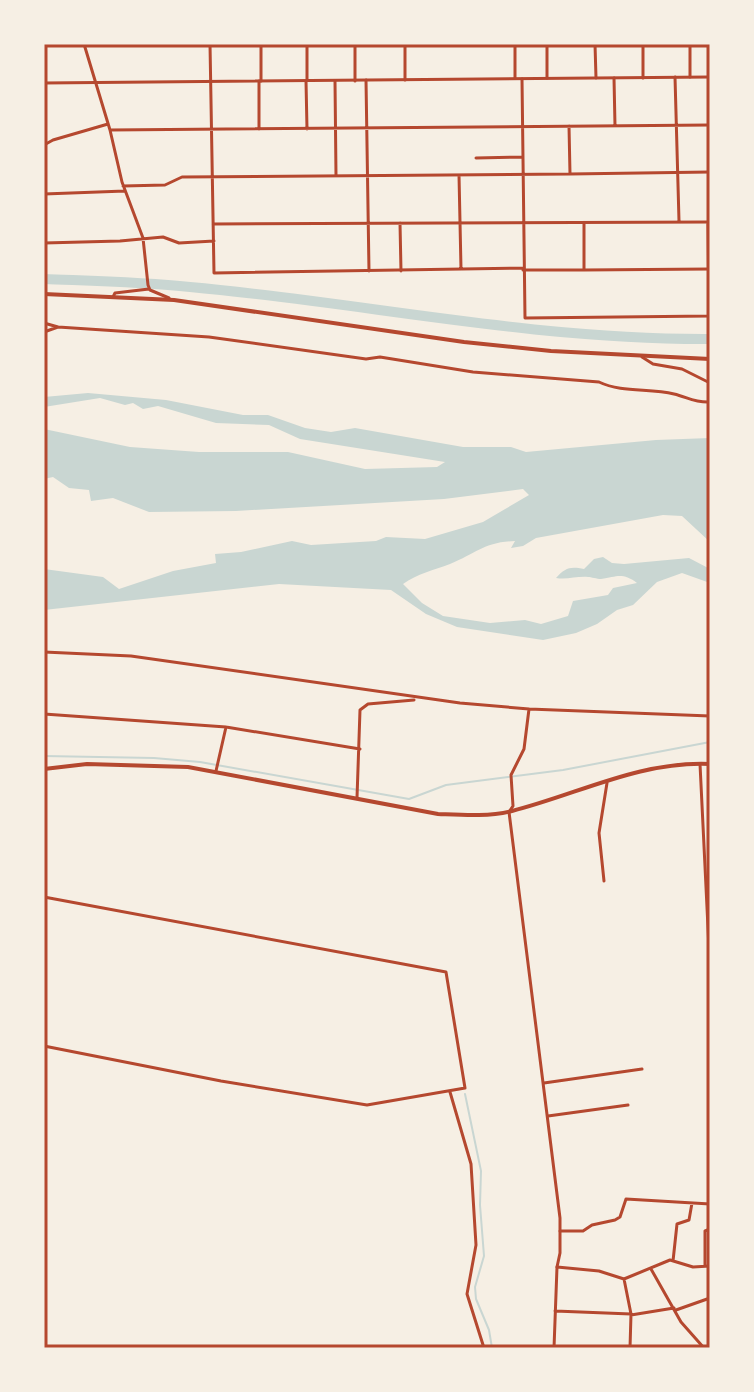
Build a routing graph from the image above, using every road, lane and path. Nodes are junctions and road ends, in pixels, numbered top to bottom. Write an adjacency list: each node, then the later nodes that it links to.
1 (84, 44): 27 (street)
2 (210, 44): 28 (street)
3 (261, 44): 23 (street)
4 (307, 44): 24 (street)
5 (355, 44): 26 (street)
6 (405, 44): 22 (street)
7 (515, 44): 15 (street)
8 (547, 44): 16 (street)
9 (595, 44): 17 (street)
10 (643, 44): 19 (street)
11 (690, 44): 13 (street)
12 (675, 77): 13 (street); 19 (street); 31 (street)
13 (690, 77): 14 (street)
14 (710, 77)
15 (515, 78): 20 (street); 22 (street)
16 (547, 78): 17 (street); 20 (street)
17 (596, 78): 18 (street)
18 (614, 78): 19 (street); 35 (street)
19 (643, 78)
20 (522, 79): 33 (street)
21 (366, 80): 22 (street); 26 (street); 36 (street)
22 (405, 80)
23 (260, 81): 24 (street); 28 (street); 38 (street)
24 (307, 81): 25 (street); 39 (street)
25 (335, 81): 26 (street); 40 (street)
26 (355, 81)
27 (96, 82): 28 (street); 29 (street); 30 (street)
28 (211, 82): 37 (street)
29 (44, 83)
30 (108, 124): 41 (street); 42 (street)
31 (676, 125): 32 (street); 35 (street); 45 (street)
32 (710, 125)
33 (522, 126): 34 (street); 36 (street); 43 (street)
34 (569, 126): 35 (street); 48 (street)
35 (615, 126)
36 (367, 128): 40 (street); 51 (street)
37 (211, 129): 38 (street); 41 (street); 52 (street)
38 (259, 129): 39 (street)
39 (307, 129): 40 (street)
40 (335, 129): 50 (street)
41 (110, 130): 53 (street)
42 (44, 145)
43 (523, 157): 44 (street); 47 (street)
44 (476, 158)
45 (678, 172): 46 (street); 48 (street); 57 (street)
46 (710, 172)
47 (523, 174): 48 (street); 49 (street); 55 (street)
48 (570, 174)
49 (459, 175): 51 (street); 58 (street)
50 (336, 176): 51 (street); 52 (street)
51 (368, 176): 60 (street)
52 (212, 177): 53 (street); 62 (street)
53 (124, 188): 54 (street); 63 (street)
54 (44, 194)
55 (524, 221): 56 (street); 58 (street); 68 (street)
56 (584, 221): 57 (street); 70 (street)
57 (679, 221): 59 (street)
58 (461, 222): 61 (street); 67 (street)
59 (709, 222): 66 (street)
60 (368, 223): 61 (street); 62 (street); 71 (street)
61 (400, 223): 72 (street)
62 (213, 224): 64 (street)
63 (143, 238): 64 (street); 65 (street); 73 (street)
64 (214, 241): 71 (street)
65 (44, 243)
66 (709, 243): 69 (street)
67 (461, 269): 68 (street); 72 (street)
68 (523, 269): 70 (street); 77 (street)
69 (709, 269): 70 (street); 77 (street)
70 (584, 270)
71 (369, 271): 72 (street)
72 (401, 271)
73 (149, 289): 75 (street); 76 (street)
74 (44, 294): 75 (main road)
75 (113, 297): 76 (main road)
76 (174, 300): 81 (main road)
77 (710, 316)
78 (44, 323): 79 (street)
79 (58, 327): 80 (street); 84 (street)
80 (44, 332)
81 (642, 357): 82 (main road); 83 (street)
82 (710, 359)
83 (710, 383)
84 (710, 402)
85 (44, 652): 86 (street)
86 (419, 699): 87 (street); 91 (street)
87 (529, 709): 89 (street); 98 (street)
88 (44, 714): 90 (street)
89 (710, 716)
90 (226, 727): 91 (street); 95 (street)
91 (360, 749): 97 (street)
92 (700, 764): 93 (main road); 96 (main road); 99 (street)
93 (710, 764)
94 (44, 769): 95 (main road)
95 (216, 771): 97 (main road)
96 (608, 779): 98 (main road); 102 (street)
97 (357, 798): 98 (main road)
98 (509, 812): 109 (street)
99 (703, 840): 100 (street); 101 (street)
100 (710, 840)
101 (707, 870): 104 (street)
102 (604, 881)
103 (44, 897): 110 (street)
104 (708, 898): 105 (street)
105 (709, 925): 106 (street)
106 (710, 969)
107 (44, 1046): 110 (street)
108 (642, 1069): 109 (street)
109 (544, 1083): 112 (street)
110 (450, 1092): 128 (street)
111 (628, 1105): 112 (street)
112 (548, 1116): 116 (street)
113 (692, 1203): 114 (street); 116 (street); 117 (street)
114 (710, 1204)
115 (710, 1229): 118 (street)
116 (560, 1231): 119 (street)
117 (673, 1261): 118 (street); 120 (street)
118 (708, 1266)
119 (557, 1267): 121 (street); 124 (street)
120 (651, 1269): 121 (street); 123 (street)
121 (624, 1279): 125 (street)
122 (710, 1298): 123 (street)
123 (674, 1309): 125 (street); 127 (street)
124 (554, 1311): 125 (street); 126 (street)
125 (631, 1315): 130 (street)
126 (554, 1347): 129 (street)
127 (708, 1347)
128 (484, 1348)
129 (576, 1348)
130 (630, 1348)

